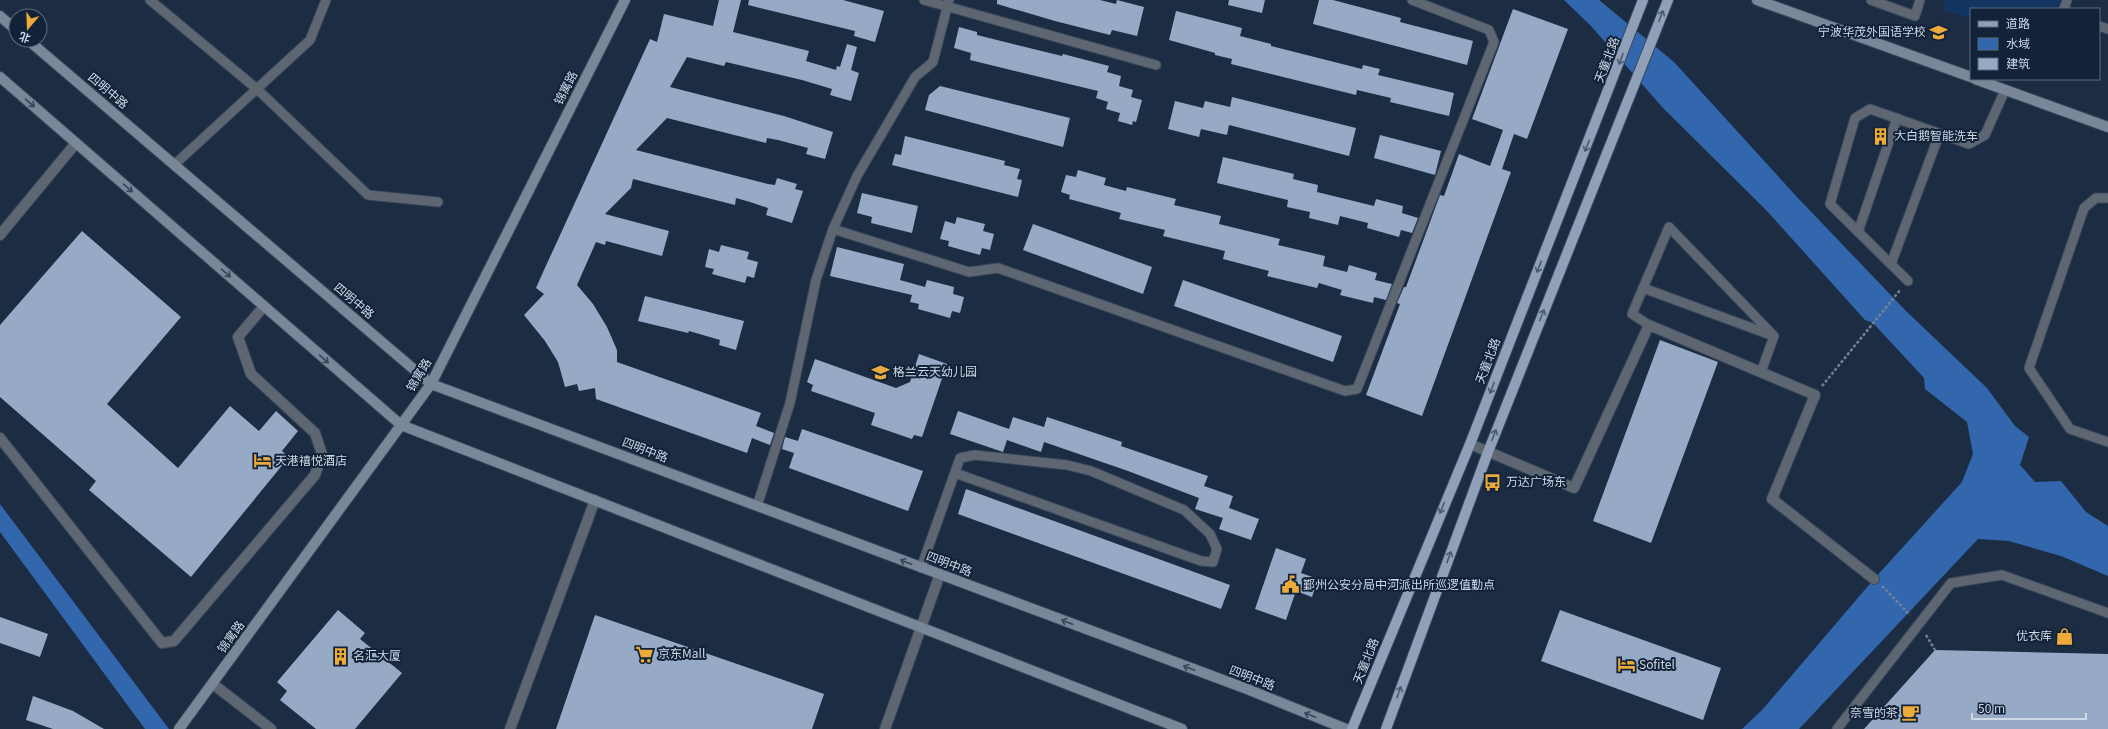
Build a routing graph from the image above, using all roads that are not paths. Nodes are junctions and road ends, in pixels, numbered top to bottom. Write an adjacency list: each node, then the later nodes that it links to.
1 (150, 0): 19 (lane)
2 (326, 0): 19 (lane)
3 (625, 0): 38 (main road, 锦寓路)
4 (924, 0): 11 (lane)
5 (1412, 0): 28 (lane)
6 (1643, 0): 42 (main road, 天童北路, one-way to 42)
7 (1668, 0): 43 (main road, one-way to 7)
8 (1757, 0): 16 (main road)
9 (1871, 0): 10 (lane)
10 (1920, 0)
11 (949, 3): 15 (lane); 28 (lane)
12 (0, 16): 13 (main road)
13 (8, 23)
14 (37, 48): 25 (main road, 四明中路)
15 (1156, 65)
16 (1970, 77)
17 (0, 78): 24 (main road, one-way to 24)
18 (1978, 80): 20 (main road)
19 (257, 89): 25 (lane); 27 (lane)
20 (2005, 90): 22 (main road); 23 (lane)
21 (1897, 118): 23 (lane); 29 (lane); 29 (lane)
22 (2108, 127)
23 (1939, 135): 31 (lane)
24 (76, 143): 30 (street); 34 (main road, one-way to 34)
25 (174, 165): 38 (main road, 四明中路)
26 (2108, 198): 41 (lane)
27 (438, 202)
28 (833, 229): 46 (lane)
29 (1858, 232): 31 (lane)
30 (0, 236)
31 (1891, 264): 32 (lane)
32 (1908, 281)
33 (1643, 288): 35 (lane); 36 (lane); 36 (lane)
34 (264, 306): 39 (main road, one-way to 39); 40 (street)
35 (1648, 325): 37 (street); 43 (street)
36 (1774, 336): 37 (lane)
37 (1761, 372): 49 (street)
38 (431, 384): 39 (main road, 锦寓路); 46 (main road, 四明中路)
39 (401, 425): 45 (main road); 52 (main road, 锦寓路)
40 (0, 438)
41 (2108, 442)
42 (1470, 444): 43 (street); 59 (main road, 天童北路, one-way to 59)
43 (1488, 452): 60 (main road, one-way to 43)
44 (955, 473): 44 (lane); 47 (lane)
45 (595, 500): 51 (main road); 55 (street)
46 (757, 506): 47 (main road, 四明中路, one-way to 46)
47 (921, 568): 48 (main road, 四明中路)
48 (940, 574): 51 (street); 58 (main road, 四明中路, one-way to 48)
49 (1874, 579)
50 (2108, 613): 61 (lane)
51 (921, 627): 56 (street); 57 (main road)
52 (213, 684): 53 (main road, 锦寓路); 54 (street)
53 (179, 729)
54 (271, 729)
55 (510, 729)
56 (884, 729)
57 (1182, 729)
58 (1346, 729)
59 (1352, 729)
60 (1386, 729)
61 (1837, 729)

